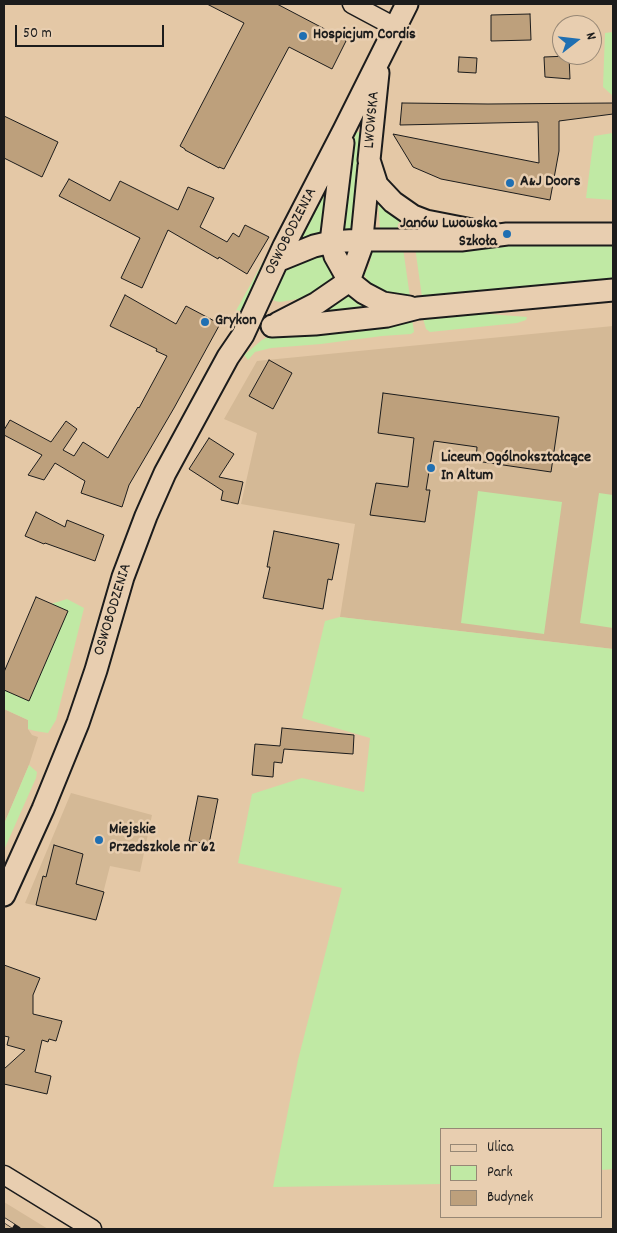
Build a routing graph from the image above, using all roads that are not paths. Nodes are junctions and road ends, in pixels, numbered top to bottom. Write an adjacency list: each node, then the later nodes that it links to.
1 (352, 4): 3 (street)
2 (407, 4): 3 (street, OSWOBODZENIA)
3 (396, 27): 4 (street, OSWOBODZENIA)
4 (379, 60): 5 (street, OSWOBODZENIA); 6 (street, LWOWSKA)
5 (344, 130): 10 (street, OSWOBODZENIA); 11 (street, OSWOBODZENIA)
6 (370, 160): 7 (street, LWOWSKA); 9 (street)
7 (507, 234): 8 (street, LWOWSKA); 9 (street, LWOWSKA)
8 (613, 234)
9 (361, 240): 10 (street, LWOWSKA); 12 (street)
10 (331, 242): 11 (street, LWOWSKA); 12 (street)
11 (277, 261): 16 (street, OSWOBODZENIA)
12 (349, 280): 14 (street); 15 (street)
13 (613, 290): 14 (street)
14 (414, 308): 15 (street)
15 (272, 326): 16 (street)
16 (243, 335): 17 (street, OSWOBODZENIA)
17 (4, 895)
18 (4, 1175): 19 (street)
19 (92, 1229)

